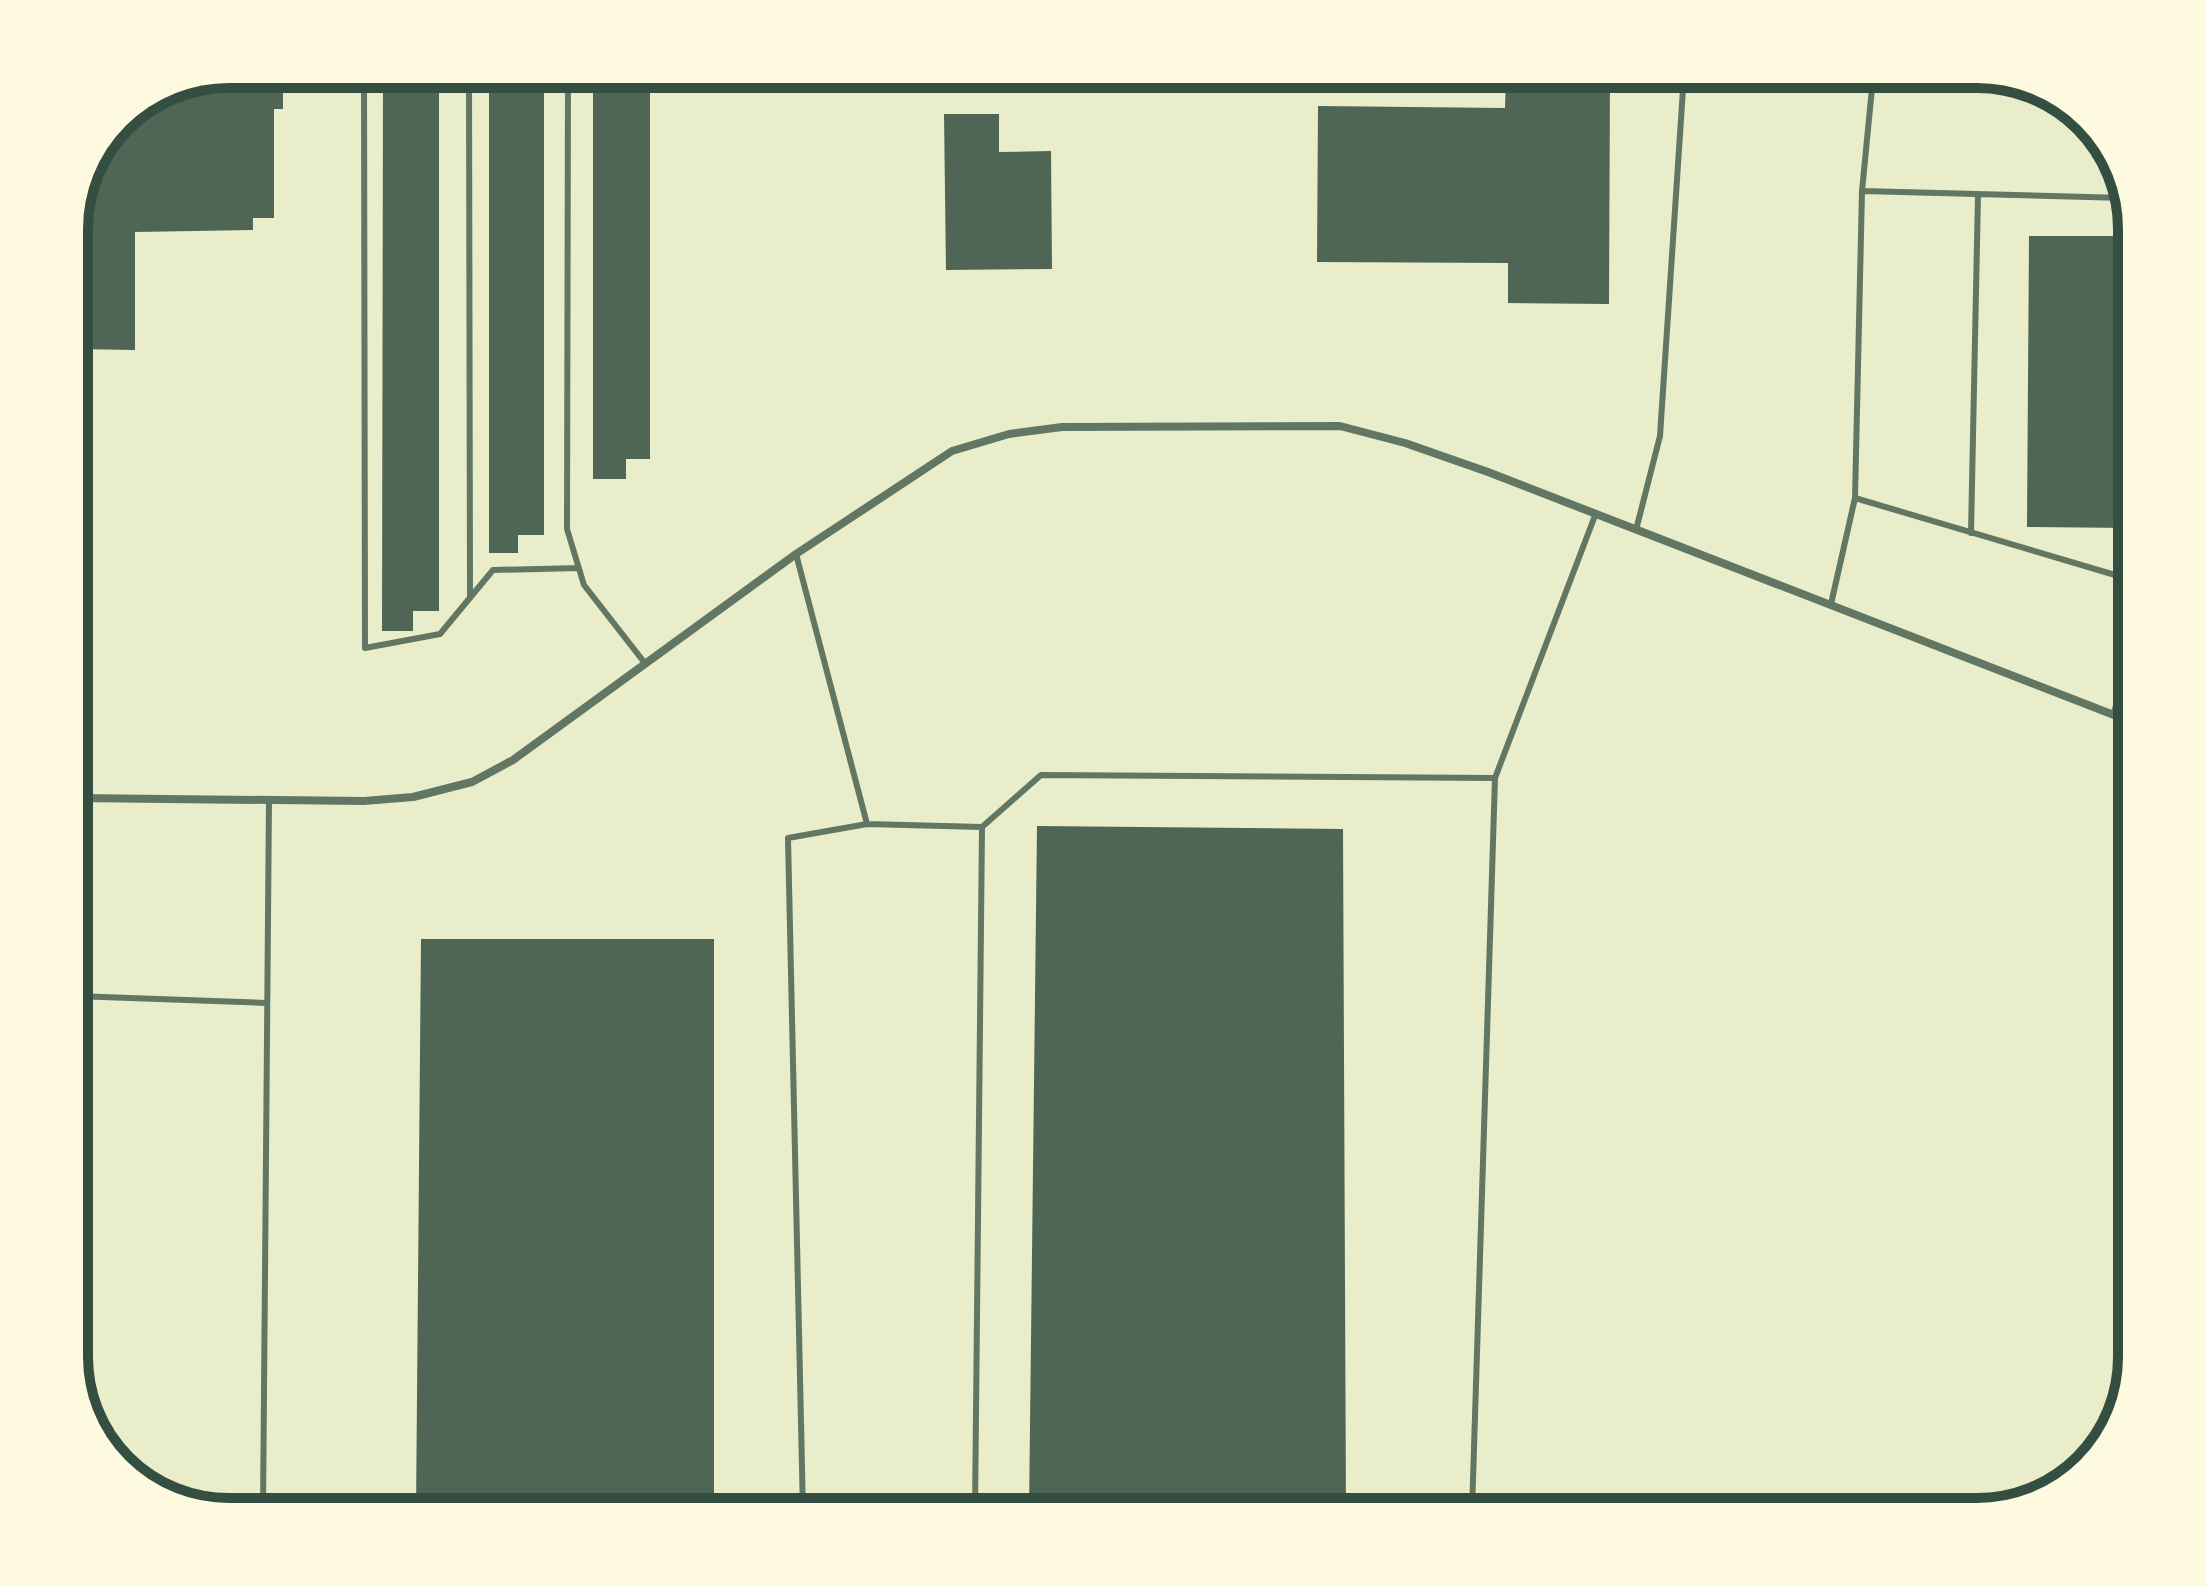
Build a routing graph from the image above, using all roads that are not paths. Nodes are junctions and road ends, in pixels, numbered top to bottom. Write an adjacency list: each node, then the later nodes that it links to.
1 (364, 88): 16 (lane)
2 (469, 88): 16 (lane)
3 (568, 88): 14 (lane)
4 (1683, 88): 11 (lane)
5 (1872, 88): 6 (lane)
6 (1862, 191): 7 (lane); 9 (lane)
7 (1978, 194): 8 (lane); 12 (lane)
8 (2114, 198)
9 (1855, 498): 12 (lane); 17 (lane)
10 (1596, 513): 11 (street); 13 (street); 22 (lane)
11 (1636, 530): 17 (street)
12 (1971, 533): 15 (lane)
13 (796, 554): 18 (street); 25 (lane)
14 (579, 568): 16 (lane); 18 (lane)
15 (2118, 576)
16 (470, 599)
17 (1831, 604): 20 (street)
18 (644, 662): 24 (street)
19 (2118, 701): 20 (lane)
20 (2113, 716): 21 (street)
21 (2118, 718)
22 (1495, 778): 26 (lane); 32 (lane)
23 (88, 798): 24 (street)
24 (269, 799): 28 (lane)
25 (867, 824): 26 (lane); 30 (lane)
26 (982, 827): 31 (lane)
27 (88, 997): 28 (lane)
28 (267, 1003): 29 (lane)
29 (263, 1498)
30 (803, 1498)
31 (975, 1498)
32 (1472, 1498)

